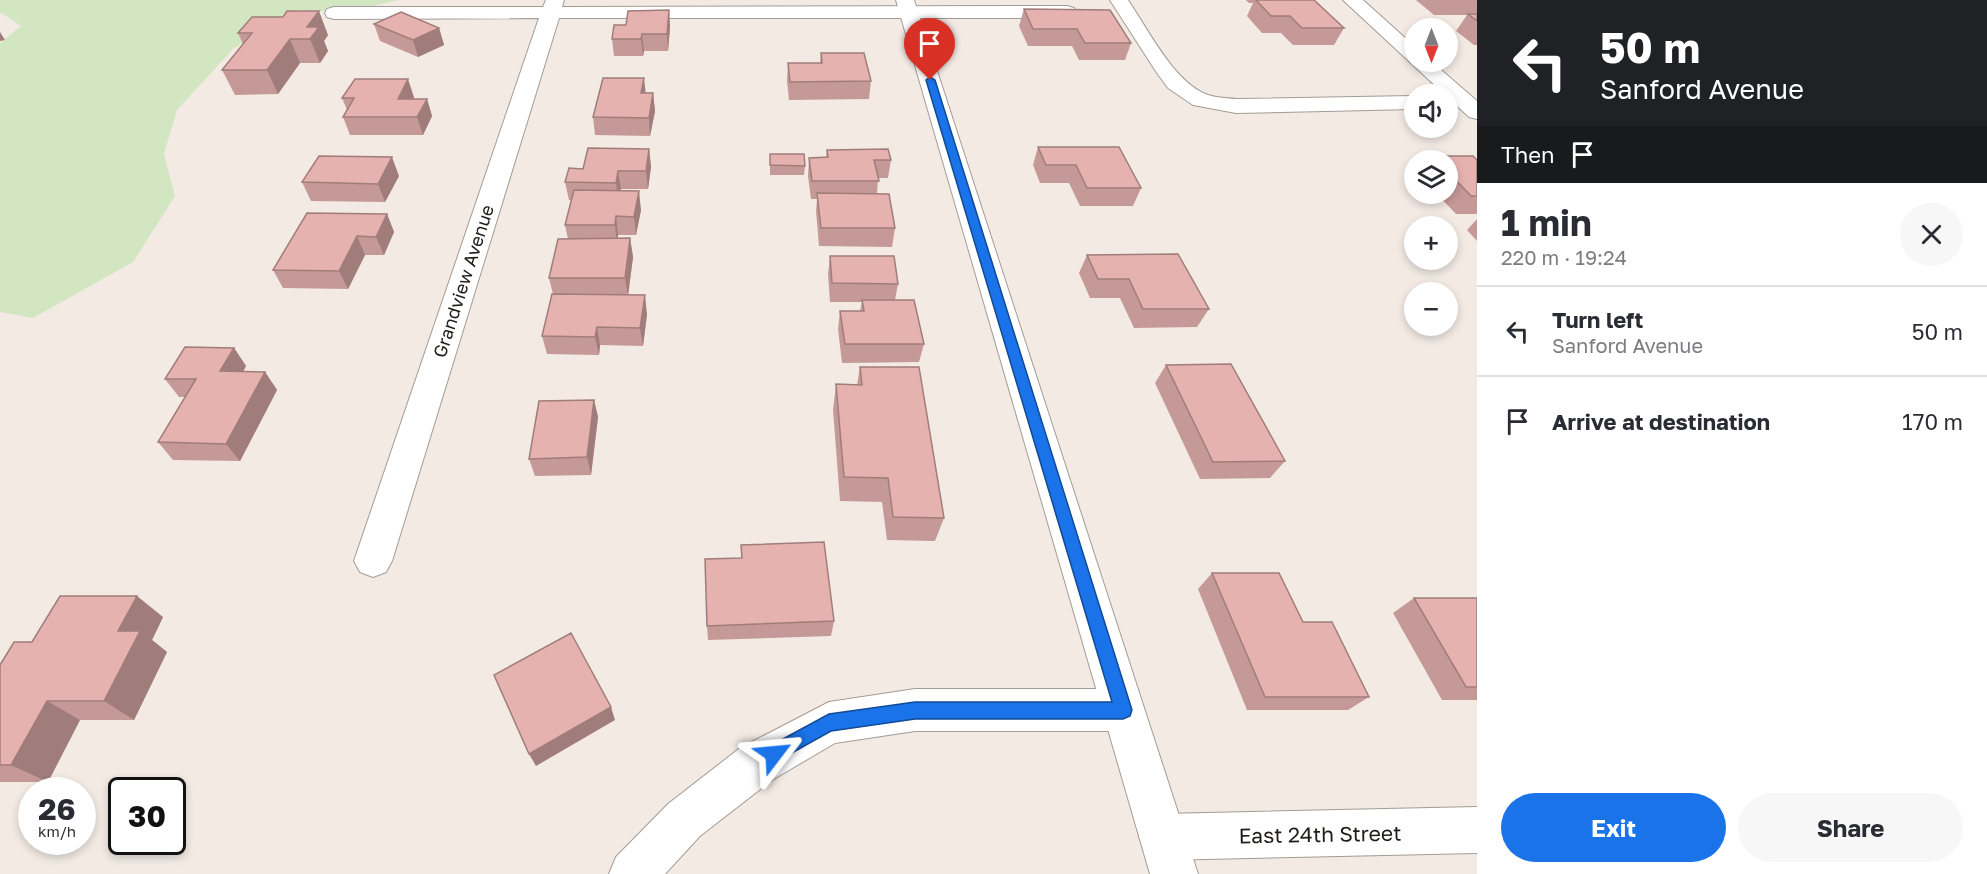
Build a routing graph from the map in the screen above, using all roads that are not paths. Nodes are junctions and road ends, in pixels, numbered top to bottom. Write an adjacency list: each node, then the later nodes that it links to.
1 (1119, 0): 9 (street)
2 (1352, 0): 7 (street)
3 (907, 6): 4 (street); 5 (street); 12 (street)
4 (552, 7): 6 (street); 11 (street, Grandview Avenue)
5 (1079, 12)
6 (334, 13)
7 (1404, 47)
8 (1430, 72): 10 (street)
9 (1404, 103)
10 (1464, 106)
11 (373, 561)
12 (1123, 710): 14 (street); 15 (street)
13 (1477, 831): 14 (street, East 24th Street)
14 (1168, 855)
15 (633, 874)

